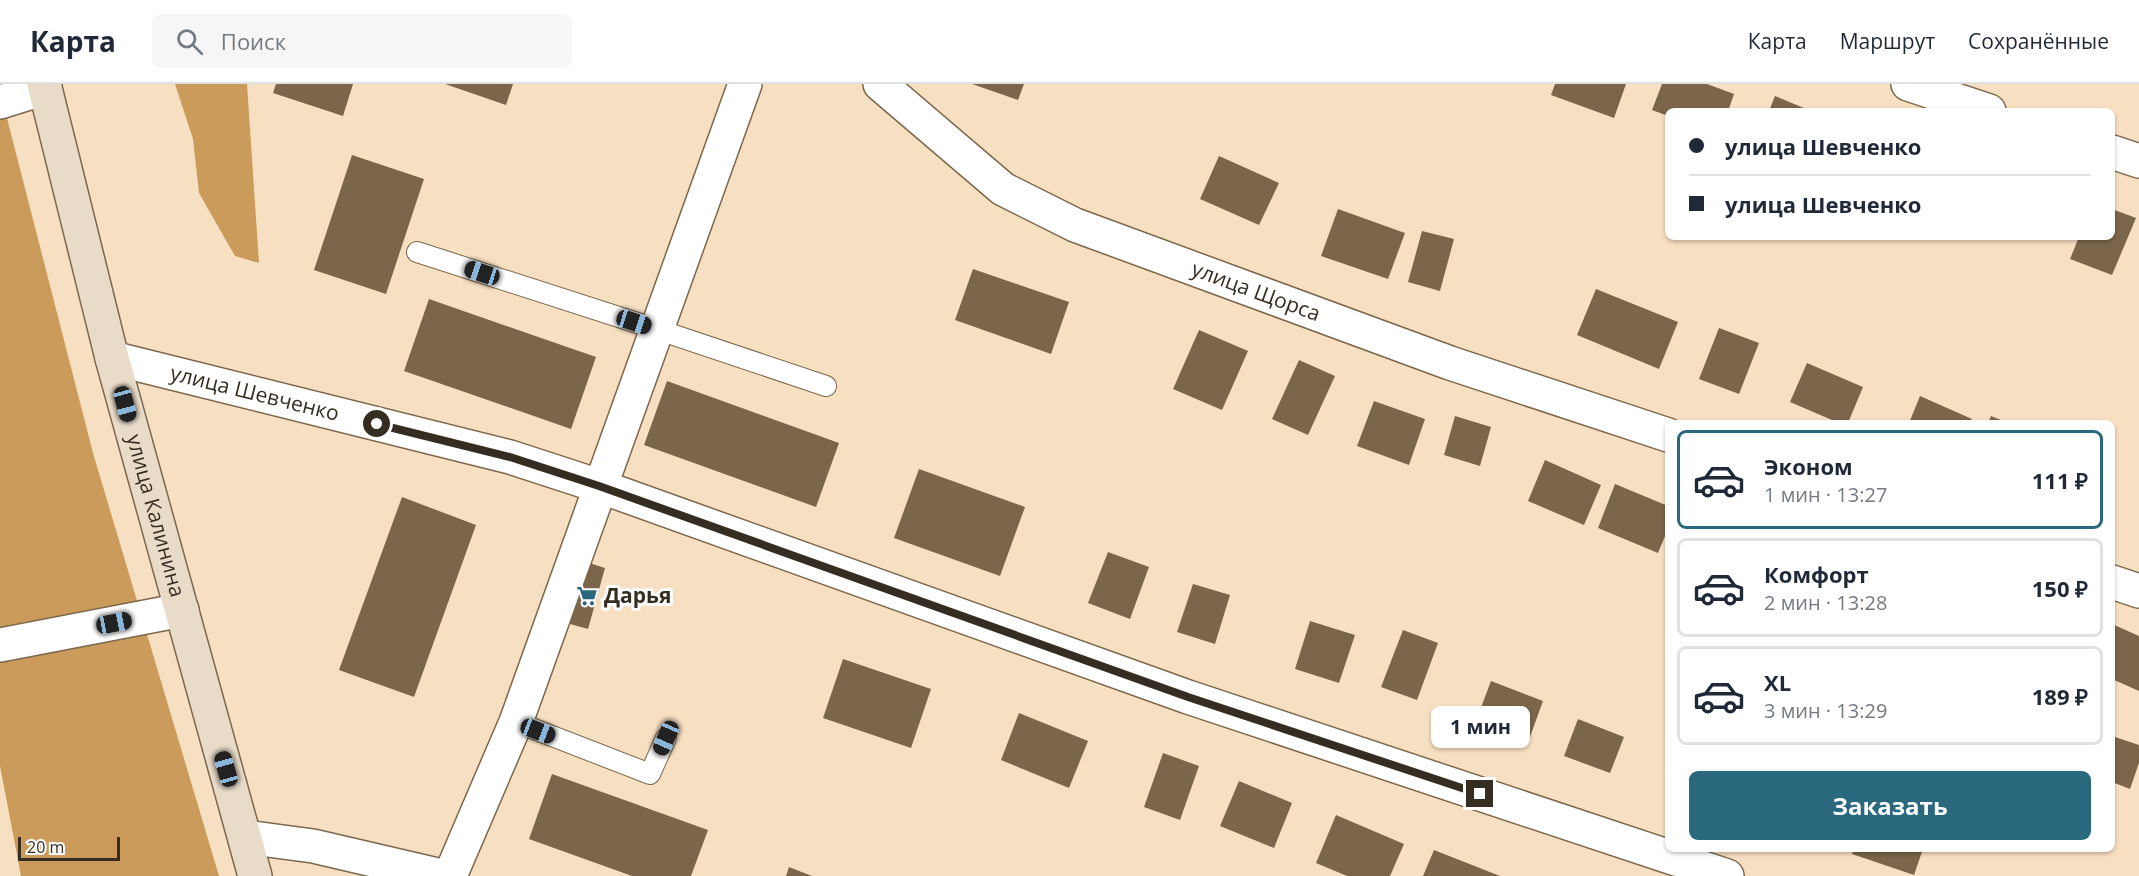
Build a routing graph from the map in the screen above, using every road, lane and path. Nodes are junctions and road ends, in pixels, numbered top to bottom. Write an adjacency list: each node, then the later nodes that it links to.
1 (745, 84): 10 (street)
2 (880, 84): 13 (street, улица Щорса)
3 (1908, 84): 6 (street)
4 (44, 86): 5 (street); 11 (main road, улица Калинина)
5 (0, 102)
6 (1980, 108)
7 (2115, 153): 8 (street)
8 (2139, 161)
9 (417, 252): 10 (lane)
10 (656, 329): 12 (lane); 14 (street)
11 (112, 358): 14 (street, улица Шевченко); 17 (main road, улица Калинина)
12 (826, 386)
13 (1665, 434)
14 (599, 486): 19 (street); 25 (street, улица Шевченко)
15 (2115, 583): 16 (street)
16 (2139, 591)
17 (182, 610): 18 (street); 21 (main road, улица Калинина)
18 (0, 645)
19 (516, 722): 20 (lane); 24 (street)
20 (666, 738)
21 (244, 837): 22 (main road, улица Калинина); 23 (street)
22 (255, 876)
23 (442, 876)
24 (450, 876)
25 (1727, 876)

